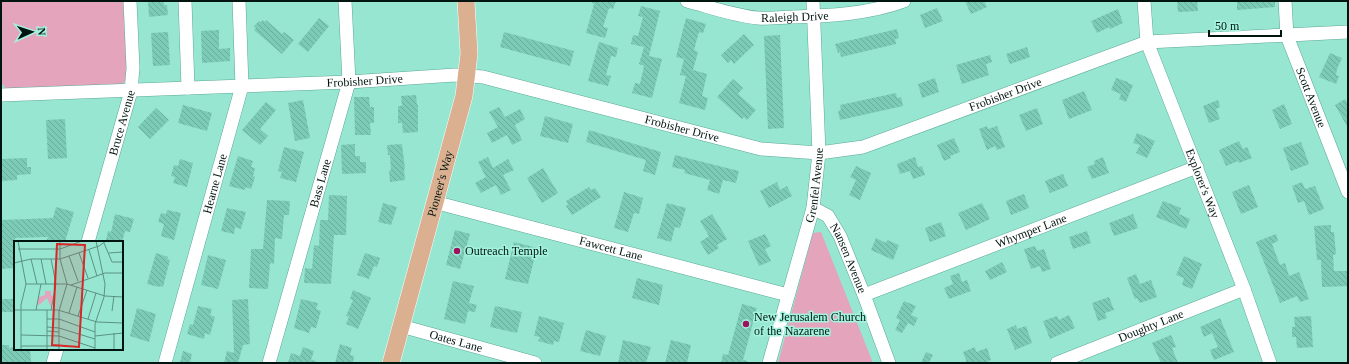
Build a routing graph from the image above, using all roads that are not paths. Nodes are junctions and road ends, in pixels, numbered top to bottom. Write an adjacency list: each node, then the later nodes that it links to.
1 (130, 1): 19 (street, Bruce Avenue)
2 (185, 1): 18 (street)
3 (239, 1): 17 (street, Hearne Lane)
4 (345, 1): 16 (street, Bass Lane)
5 (466, 1): 15 (main road, Pioneer's Way)
6 (687, 1): 11 (street, Raleigh Drive)
7 (813, 1): 11 (street, Grenfel Avenue)
8 (904, 1): 11 (street, Raleigh Drive)
9 (1144, 1): 14 (street, Explorer's Way)
10 (1285, 1): 13 (street, Scott Avenue)
11 (814, 17): 21 (street, Grenfel Avenue)
12 (1348, 32): 13 (street, Frobisher Drive)
13 (1287, 36): 14 (street, Frobisher Drive); 23 (street, Scott Avenue)
14 (1147, 42): 21 (street, Frobisher Drive); 22 (street, Explorer's Way)
15 (466, 76): 16 (street, Frobisher Drive); 21 (street, Frobisher Drive); 24 (main road, Pioneer's Way)
16 (349, 82): 17 (street, Frobisher Drive); 34 (street, Bass Lane)
17 (242, 86): 18 (street, Frobisher Drive); 33 (street, Hearne Lane)
18 (188, 88): 19 (street, Frobisher Drive)
19 (131, 91): 20 (street, Frobisher Drive); 26 (street, Bruce Avenue)
20 (1, 95)
21 (819, 153): 25 (street, Grenfel Avenue)
22 (1197, 167): 27 (street, Explorer's Way); 29 (street, Whymper Lane)
23 (1348, 192)
24 (434, 202): 28 (street, Fawcett Lane); 30 (main road, Pioneer's Way)
25 (813, 208): 28 (street, Grenfel Avenue); 29 (street, Nansen Avenue)
26 (88, 241)
27 (1244, 289): 39 (street, Doughty Lane); 40 (street, Explorer's Way)
28 (788, 295): 37 (street, Grenfel Avenue)
29 (864, 295): 38 (street, Nansen Avenue)
30 (401, 326): 35 (main road, Pioneer's Way); 36 (street, Oates Lane)
31 (58, 350): 32 (street)
32 (54, 363)
33 (165, 363)
34 (269, 363)
35 (391, 363)
36 (535, 363)
37 (769, 363)
38 (889, 363)
39 (1057, 363)
40 (1270, 363)

